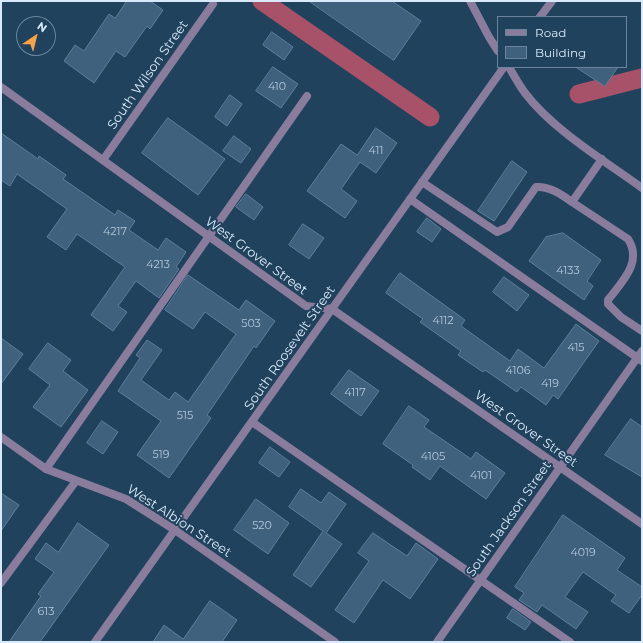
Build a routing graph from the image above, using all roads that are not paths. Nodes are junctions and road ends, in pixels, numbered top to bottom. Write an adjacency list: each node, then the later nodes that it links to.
1 (470, 1): 5 (street)
2 (552, 1): 4 (street)
3 (213, 4): 11 (street, South Wilson Street)
4 (541, 16)
5 (497, 49)
6 (503, 68): 12 (street, South Roosevelt Street)
7 (510, 68): 10 (street)
8 (1, 87): 11 (street, West Grover Street)
9 (307, 96): 16 (street)
10 (602, 159): 13 (street); 15 (street)
11 (103, 160): 16 (street, West Grover Street)
12 (422, 182): 14 (street, South Roosevelt Street); 15 (street)
13 (642, 188)
14 (410, 199): 17 (street, South Roosevelt Street); 19 (street)
15 (572, 202): 18 (street)
16 (209, 236): 17 (street, West Grover Street); 23 (street)
17 (332, 309): 20 (street, South Roosevelt Street); 22 (street, West Grover Street)
18 (642, 331)
19 (640, 357): 22 (street, South Jackson Street)
20 (252, 422): 26 (street, South Roosevelt Street); 27 (street)
21 (1, 436): 23 (street, West Albion Street)
22 (560, 467): 25 (street, West Grover Street); 27 (street, South Jackson Street)
23 (46, 469): 24 (street, West Albion Street)
24 (76, 481): 26 (street, West Albion Street); 28 (street)
25 (642, 524)
26 (175, 530): 29 (street, South Roosevelt Street); 30 (street, West Albion Street)
27 (480, 580): 31 (street, South Jackson Street); 32 (street)
28 (1, 583)
29 (95, 642)
30 (335, 642)
31 (437, 642)
32 (570, 642)

